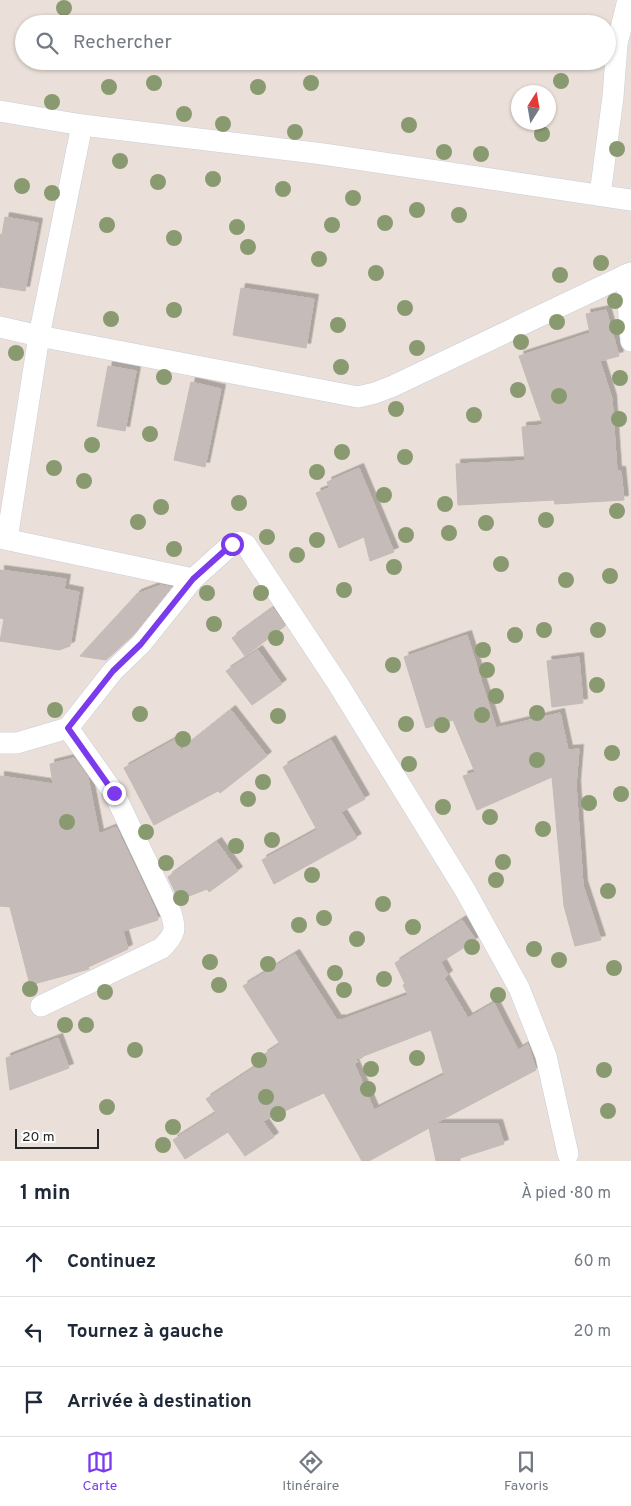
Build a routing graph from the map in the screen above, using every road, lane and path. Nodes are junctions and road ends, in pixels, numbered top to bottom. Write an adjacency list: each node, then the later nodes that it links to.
1 (628, 0): 2 (street)
2 (616, 54)
3 (614, 70): 6 (street)
4 (0, 111): 5 (street)
5 (82, 125): 6 (street); 10 (street)
6 (600, 195): 7 (street)
7 (631, 200)
8 (629, 274): 10 (street); 11 (street)
9 (0, 326): 10 (street)
10 (39, 336): 12 (street)
11 (631, 341)
12 (4, 538): 13 (street)
13 (193, 579): 14 (street); 17 (street)
14 (68, 728): 15 (street); 16 (street)
15 (0, 743)
16 (40, 1006)
17 (568, 1154)

